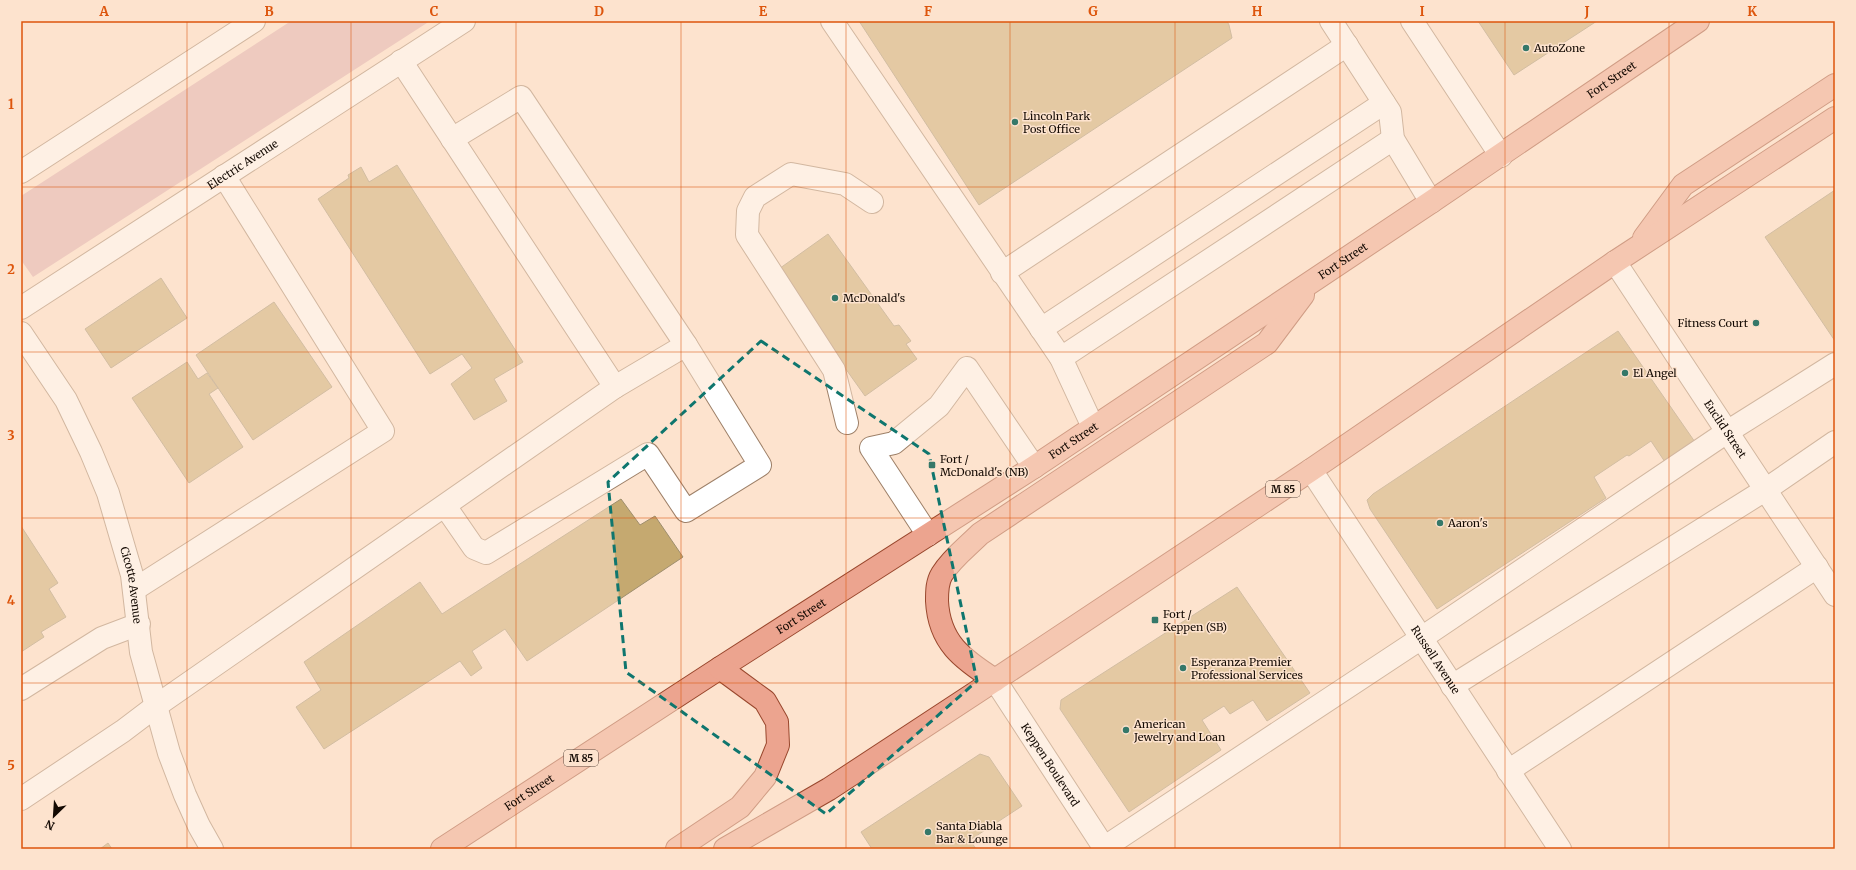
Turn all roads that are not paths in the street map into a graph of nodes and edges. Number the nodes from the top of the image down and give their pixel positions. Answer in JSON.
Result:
{"nodes":[{"id":1,"x":254,"y":21,"type":"edge"},
{"id":2,"x":464,"y":21,"type":"edge"},
{"id":3,"x":832,"y":21,"type":"edge"},
{"id":4,"x":1331,"y":21,"type":"edge"},
{"id":5,"x":1412,"y":21,"type":"edge"},
{"id":6,"x":1698,"y":21,"type":"edge"},
{"id":7,"x":1347,"y":46,"type":"junction"},
{"id":8,"x":401,"y":62,"type":"junction"},
{"id":9,"x":1835,"y":85,"type":"edge"},
{"id":10,"x":1384,"y":103,"type":"junction"},
{"id":11,"x":1835,"y":118,"type":"edge"},
{"id":12,"x":452,"y":139,"type":"junction"},
{"id":13,"x":1392,"y":139,"type":"junction"},
{"id":14,"x":1500,"y":156,"type":"junction"},
{"id":15,"x":21,"y":172,"type":"edge"},
{"id":16,"x":224,"y":176,"type":"junction"},
{"id":17,"x":872,"y":202,"type":"dead end"},
{"id":18,"x":1431,"y":202,"type":"junction"},
{"id":19,"x":1636,"y":249,"type":"junction"},
{"id":20,"x":1615,"y":262,"type":"junction"},
{"id":21,"x":1002,"y":273,"type":"junction"},
{"id":22,"x":1313,"y":282,"type":"junction"},
{"id":23,"x":21,"y":308,"type":"edge"},
{"id":24,"x":1041,"y":329,"type":"junction"},
{"id":25,"x":21,"y":333,"type":"edge"},
{"id":26,"x":686,"y":345,"type":"junction"},
{"id":27,"x":1061,"y":358,"type":"junction"},
{"id":28,"x":1835,"y":364,"type":"edge"},
{"id":29,"x":615,"y":387,"type":"junction"},
{"id":30,"x":847,"y":423,"type":"dead end"},
{"id":31,"x":1093,"y":427,"type":"junction"},
{"id":32,"x":1727,"y":432,"type":"junction"},
{"id":33,"x":1835,"y":442,"type":"edge"},
{"id":34,"x":1034,"y":467,"type":"junction"},
{"id":35,"x":1311,"y":470,"type":"junction"},
{"id":36,"x":1765,"y":490,"type":"junction"},
{"id":37,"x":444,"y":506,"type":"junction"},
{"id":38,"x":928,"y":535,"type":"junction"},
{"id":39,"x":1816,"y":567,"type":"junction"},
{"id":40,"x":135,"y":589,"type":"junction"},
{"id":41,"x":1835,"y":595,"type":"edge"},
{"id":42,"x":139,"y":624,"type":"junction"},
{"id":43,"x":1420,"y":639,"type":"junction"},
{"id":44,"x":720,"y":668,"type":"junction"},
{"id":45,"x":994,"y":680,"type":"junction"},
{"id":46,"x":1452,"y":686,"type":"junction"},
{"id":47,"x":21,"y":690,"type":"edge"},
{"id":48,"x":156,"y":706,"type":"junction"},
{"id":49,"x":1508,"y":771,"type":"junction"},
{"id":50,"x":21,"y":799,"type":"edge"},
{"id":51,"x":1104,"y":848,"type":"edge"},
{"id":52,"x":212,"y":849,"type":"edge"},
{"id":53,"x":442,"y":849,"type":"edge"},
{"id":54,"x":677,"y":849,"type":"edge"},
{"id":55,"x":725,"y":849,"type":"edge"},
{"id":56,"x":1560,"y":849,"type":"edge"}],
"edges":[{"from":1,"to":15,"type":"street"},
{"from":2,"to":8,"type":"street","name":"Electric Avenue"},
{"from":3,"to":21,"type":"street"},
{"from":4,"to":7,"type":"street"},
{"from":5,"to":14,"type":"street"},
{"from":6,"to":14,"type":"main road","name":"Fort Street","number":"M 85"},
{"from":7,"to":10,"type":"street"},
{"from":7,"to":21,"type":"street"},
{"from":8,"to":12,"type":"street"},
{"from":8,"to":16,"type":"street","name":"Electric Avenue"},
{"from":9,"to":19,"type":"main road"},
{"from":10,"to":13,"type":"street"},
{"from":10,"to":24,"type":"street"},
{"from":11,"to":19,"type":"main road","number":"M 85"},
{"from":12,"to":26,"type":"street"},
{"from":12,"to":29,"type":"street"},
{"from":13,"to":18,"type":"street"},
{"from":13,"to":27,"type":"street"},
{"from":14,"to":18,"type":"main road","name":"Fort Street","number":"M 85"},
{"from":16,"to":23,"type":"street","name":"Electric Avenue"},
{"from":16,"to":40,"type":"street"},
{"from":17,"to":30,"type":"street"},
{"from":18,"to":22,"type":"main road","name":"Fort Street","number":"M 85"},
{"from":19,"to":20,"type":"main road","number":"M 85"},
{"from":20,"to":32,"type":"street","name":"Euclid Street"},
{"from":20,"to":35,"type":"main road","number":"M 85"},
{"from":21,"to":24,"type":"street"},
{"from":22,"to":31,"type":"main road","name":"Fort Street","number":"M 85"},
{"from":22,"to":45,"type":"main road"},
{"from":24,"to":27,"type":"street"},
{"from":25,"to":40,"type":"street","name":"Cicotte Avenue"},
{"from":26,"to":29,"type":"street"},
{"from":26,"to":37,"type":"street"},
{"from":27,"to":31,"type":"street"},
{"from":28,"to":32,"type":"street"},
{"from":29,"to":37,"type":"street"},
{"from":31,"to":34,"type":"main road","name":"Fort Street","number":"M 85"},
{"from":32,"to":36,"type":"street","name":"Euclid Street"},
{"from":32,"to":43,"type":"street"},
{"from":33,"to":36,"type":"street"},
{"from":34,"to":38,"type":"main road","name":"Fort Street","number":"M 85"},
{"from":34,"to":38,"type":"street"},
{"from":35,"to":43,"type":"street","name":"Russell Avenue"},
{"from":35,"to":45,"type":"main road","number":"M 85"},
{"from":36,"to":39,"type":"street","name":"Euclid Street"},
{"from":36,"to":46,"type":"street"},
{"from":37,"to":48,"type":"street"},
{"from":38,"to":44,"type":"main road","name":"Fort Street","number":"M 85"},
{"from":39,"to":41,"type":"street","name":"Euclid Street"},
{"from":39,"to":49,"type":"street"},
{"from":40,"to":42,"type":"street","name":"Cicotte Avenue"},
{"from":42,"to":47,"type":"street"},
{"from":42,"to":48,"type":"street","name":"Cicotte Avenue"},
{"from":43,"to":46,"type":"street","name":"Russell Avenue"},
{"from":43,"to":51,"type":"street"},
{"from":44,"to":53,"type":"main road","name":"Fort Street","number":"M 85"},
{"from":44,"to":54,"type":"main road"},
{"from":45,"to":51,"type":"street","name":"Keppen Boulevard"},
{"from":45,"to":55,"type":"main road","number":"M 85"},
{"from":46,"to":49,"type":"street","name":"Russell Avenue"},
{"from":48,"to":50,"type":"street"},
{"from":48,"to":52,"type":"street","name":"Cicotte Avenue"},
{"from":49,"to":56,"type":"street","name":"Russell Avenue"}]}
